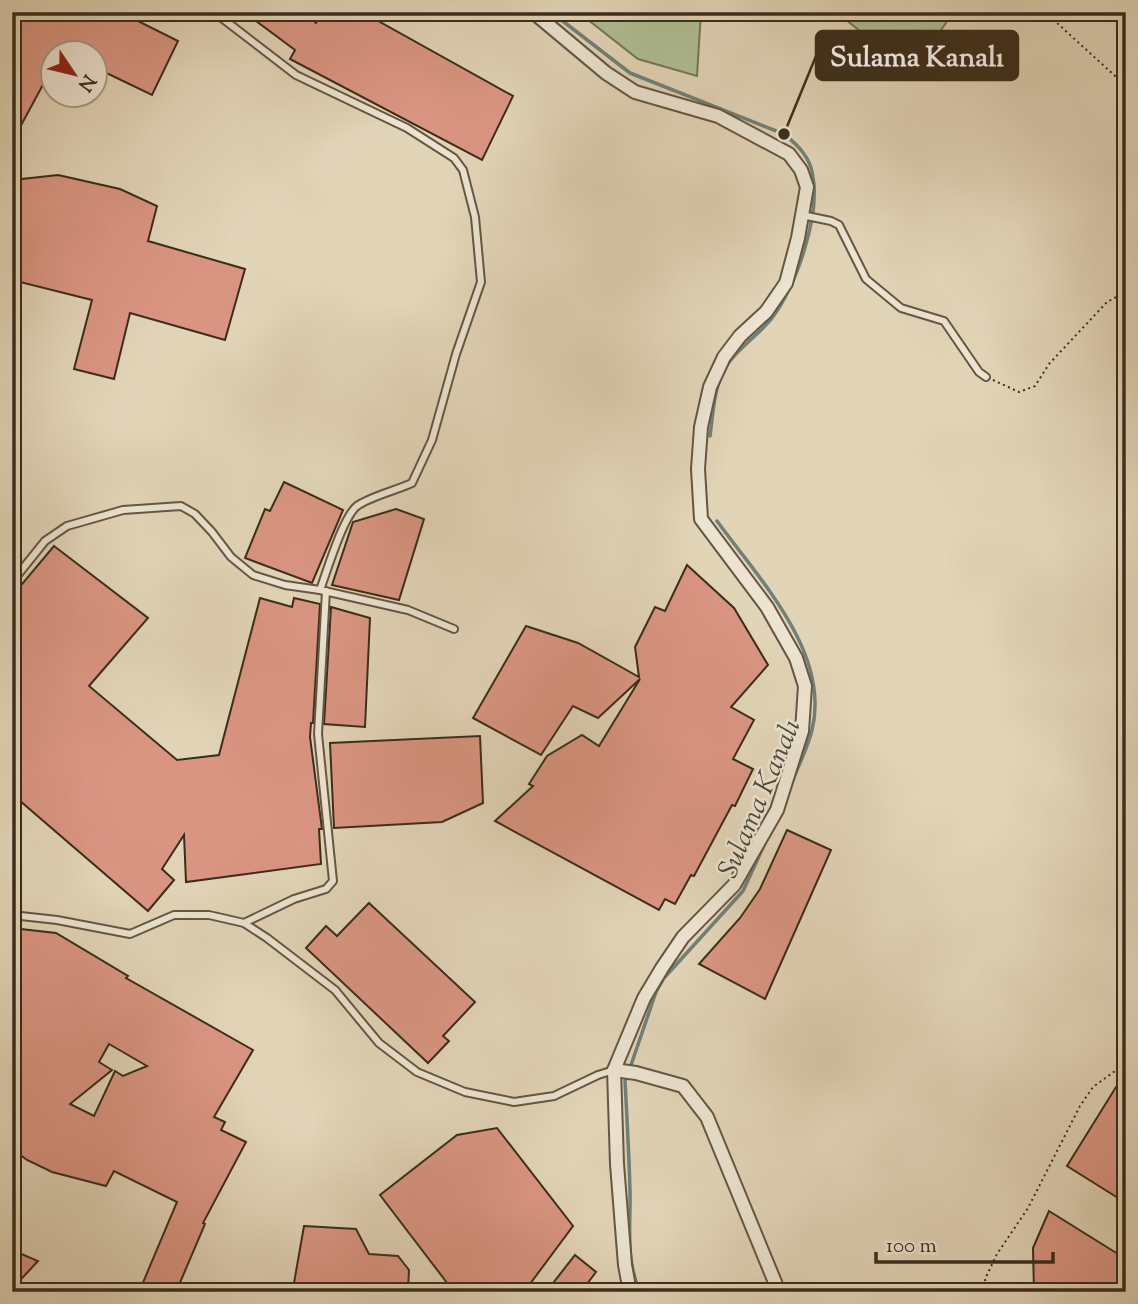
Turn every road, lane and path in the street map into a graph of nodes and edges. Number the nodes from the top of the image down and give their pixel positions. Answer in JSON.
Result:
{"nodes":[{"id":1,"x":214,"y":12,"type":"edge"},
{"id":2,"x":533,"y":12,"type":"edge"},
{"id":3,"x":1045,"y":12,"type":"edge"},
{"id":4,"x":1126,"y":86,"type":"edge"},
{"id":5,"x":802,"y":215,"type":"junction"},
{"id":6,"x":1126,"y":292,"type":"edge"},
{"id":7,"x":986,"y":377,"type":"joint"},
{"id":8,"x":12,"y":582,"type":"edge"},
{"id":9,"x":323,"y":591,"type":"junction"},
{"id":10,"x":454,"y":629,"type":"dead end"},
{"id":11,"x":12,"y":915,"type":"edge"},
{"id":12,"x":244,"y":923,"type":"junction"},
{"id":13,"x":1126,"y":1063,"type":"edge"},
{"id":14,"x":614,"y":1070,"type":"junction"},
{"id":15,"x":630,"y":1292,"type":"edge"},
{"id":16,"x":779,"y":1292,"type":"edge"},
{"id":17,"x":987,"y":1292,"type":"edge"}],
"edges":[{"from":1,"to":9,"type":"lane"},
{"from":2,"to":5,"type":"street"},
{"from":3,"to":4,"type":"path"},
{"from":5,"to":7,"type":"lane"},
{"from":5,"to":14,"type":"street"},
{"from":6,"to":7,"type":"path"},
{"from":8,"to":9,"type":"lane"},
{"from":9,"to":10,"type":"lane"},
{"from":9,"to":12,"type":"lane"},
{"from":11,"to":12,"type":"lane"},
{"from":12,"to":14,"type":"lane"},
{"from":13,"to":17,"type":"path"},
{"from":14,"to":15,"type":"street"},
{"from":14,"to":16,"type":"street"}]}
